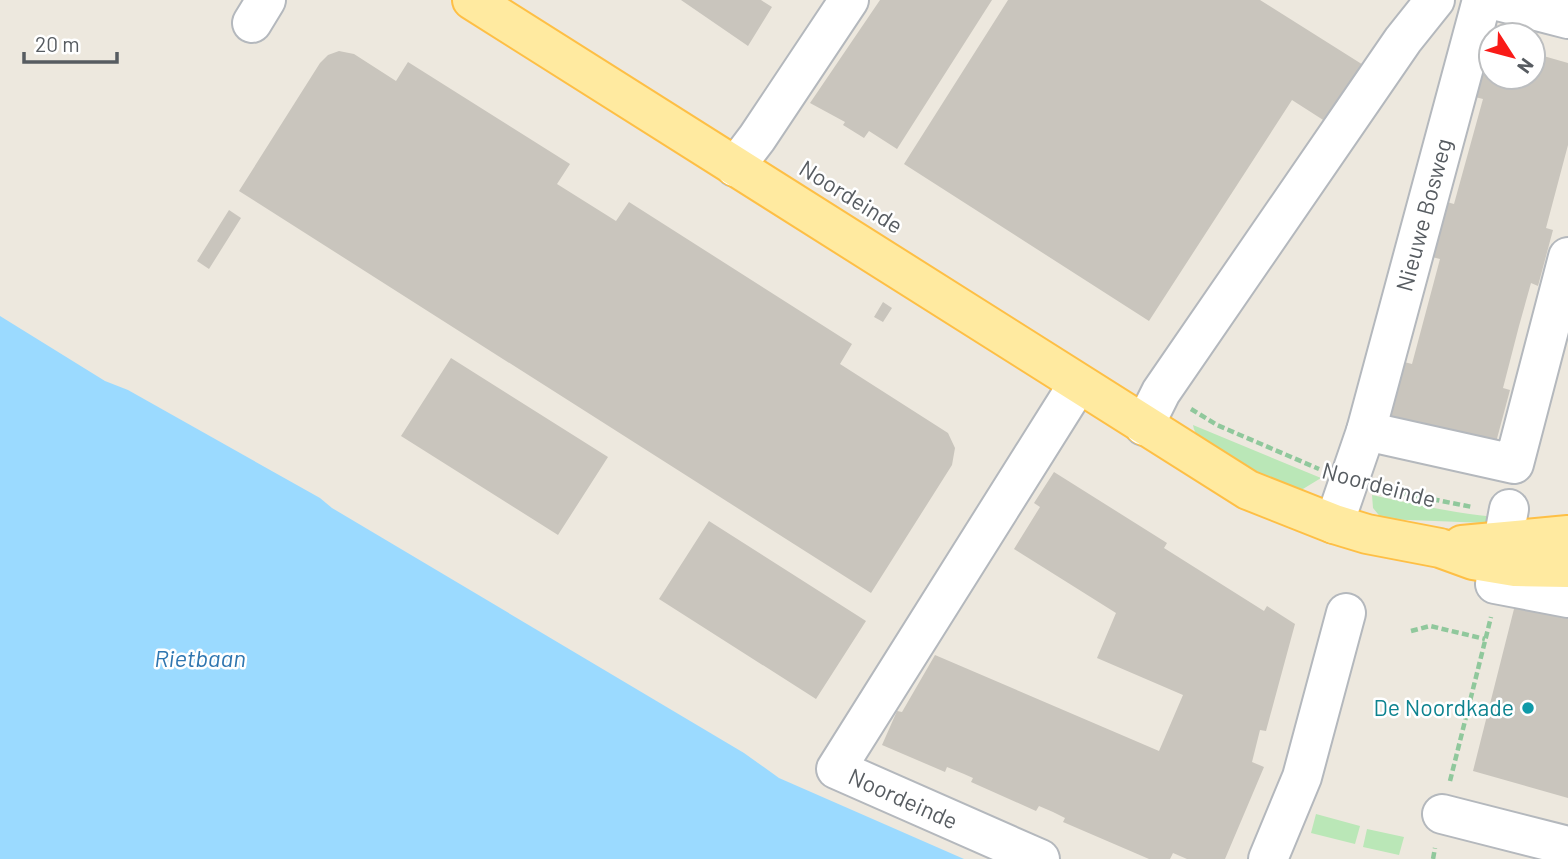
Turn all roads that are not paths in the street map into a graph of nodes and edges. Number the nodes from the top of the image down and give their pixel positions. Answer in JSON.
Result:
{"nodes":[{"id":1,"x":849,"y":0,"type":"edge"},
{"id":2,"x":1435,"y":0,"type":"edge"},
{"id":3,"x":1482,"y":0,"type":"edge"},
{"id":4,"x":1494,"y":0,"type":"edge"},
{"id":5,"x":476,"y":1,"type":"edge"},
{"id":6,"x":1568,"y":19,"type":"edge"},
{"id":7,"x":735,"y":167,"type":"junction"},
{"id":8,"x":1568,"y":257,"type":"edge"},
{"id":9,"x":1078,"y":384,"type":"junction"},
{"id":10,"x":1144,"y":426,"type":"junction"},
{"id":11,"x":1366,"y":430,"type":"junction"},
{"id":12,"x":1335,"y":524,"type":"junction"},
{"id":13,"x":1568,"y":536,"type":"edge"},
{"id":14,"x":1506,"y":550,"type":"junction"},
{"id":15,"x":1568,"y":568,"type":"edge"},
{"id":16,"x":1568,"y":598,"type":"edge"},
{"id":17,"x":1346,"y":612,"type":"dead end"},
{"id":18,"x":1442,"y":814,"type":"road end"},
{"id":19,"x":1568,"y":846,"type":"edge"},
{"id":20,"x":1040,"y":859,"type":"edge"},
{"id":21,"x":1268,"y":859,"type":"edge"}],
"edges":[{"from":1,"to":7,"type":"street"},
{"from":2,"to":10,"type":"street"},
{"from":3,"to":11,"type":"street","name":"Nieuwe Bosweg"},
{"from":4,"to":6,"type":"street"},
{"from":5,"to":7,"type":"main road","name":"Noordeinde"},
{"from":7,"to":9,"type":"main road","name":"Noordeinde"},
{"from":8,"to":11,"type":"street"},
{"from":9,"to":10,"type":"main road","name":"Noordeinde"},
{"from":9,"to":20,"type":"street","name":"Noordeinde"},
{"from":10,"to":12,"type":"main road","name":"Noordeinde"},
{"from":11,"to":12,"type":"street","name":"Nieuwe Bosweg"},
{"from":12,"to":14,"type":"main road","name":"Noordeinde"},
{"from":13,"to":14,"type":"main road","name":"Noordeinde"},
{"from":14,"to":15,"type":"main road","name":"Noordeinde"},
{"from":14,"to":16,"type":"street"},
{"from":17,"to":21,"type":"street"},
{"from":18,"to":19,"type":"street"}]}
